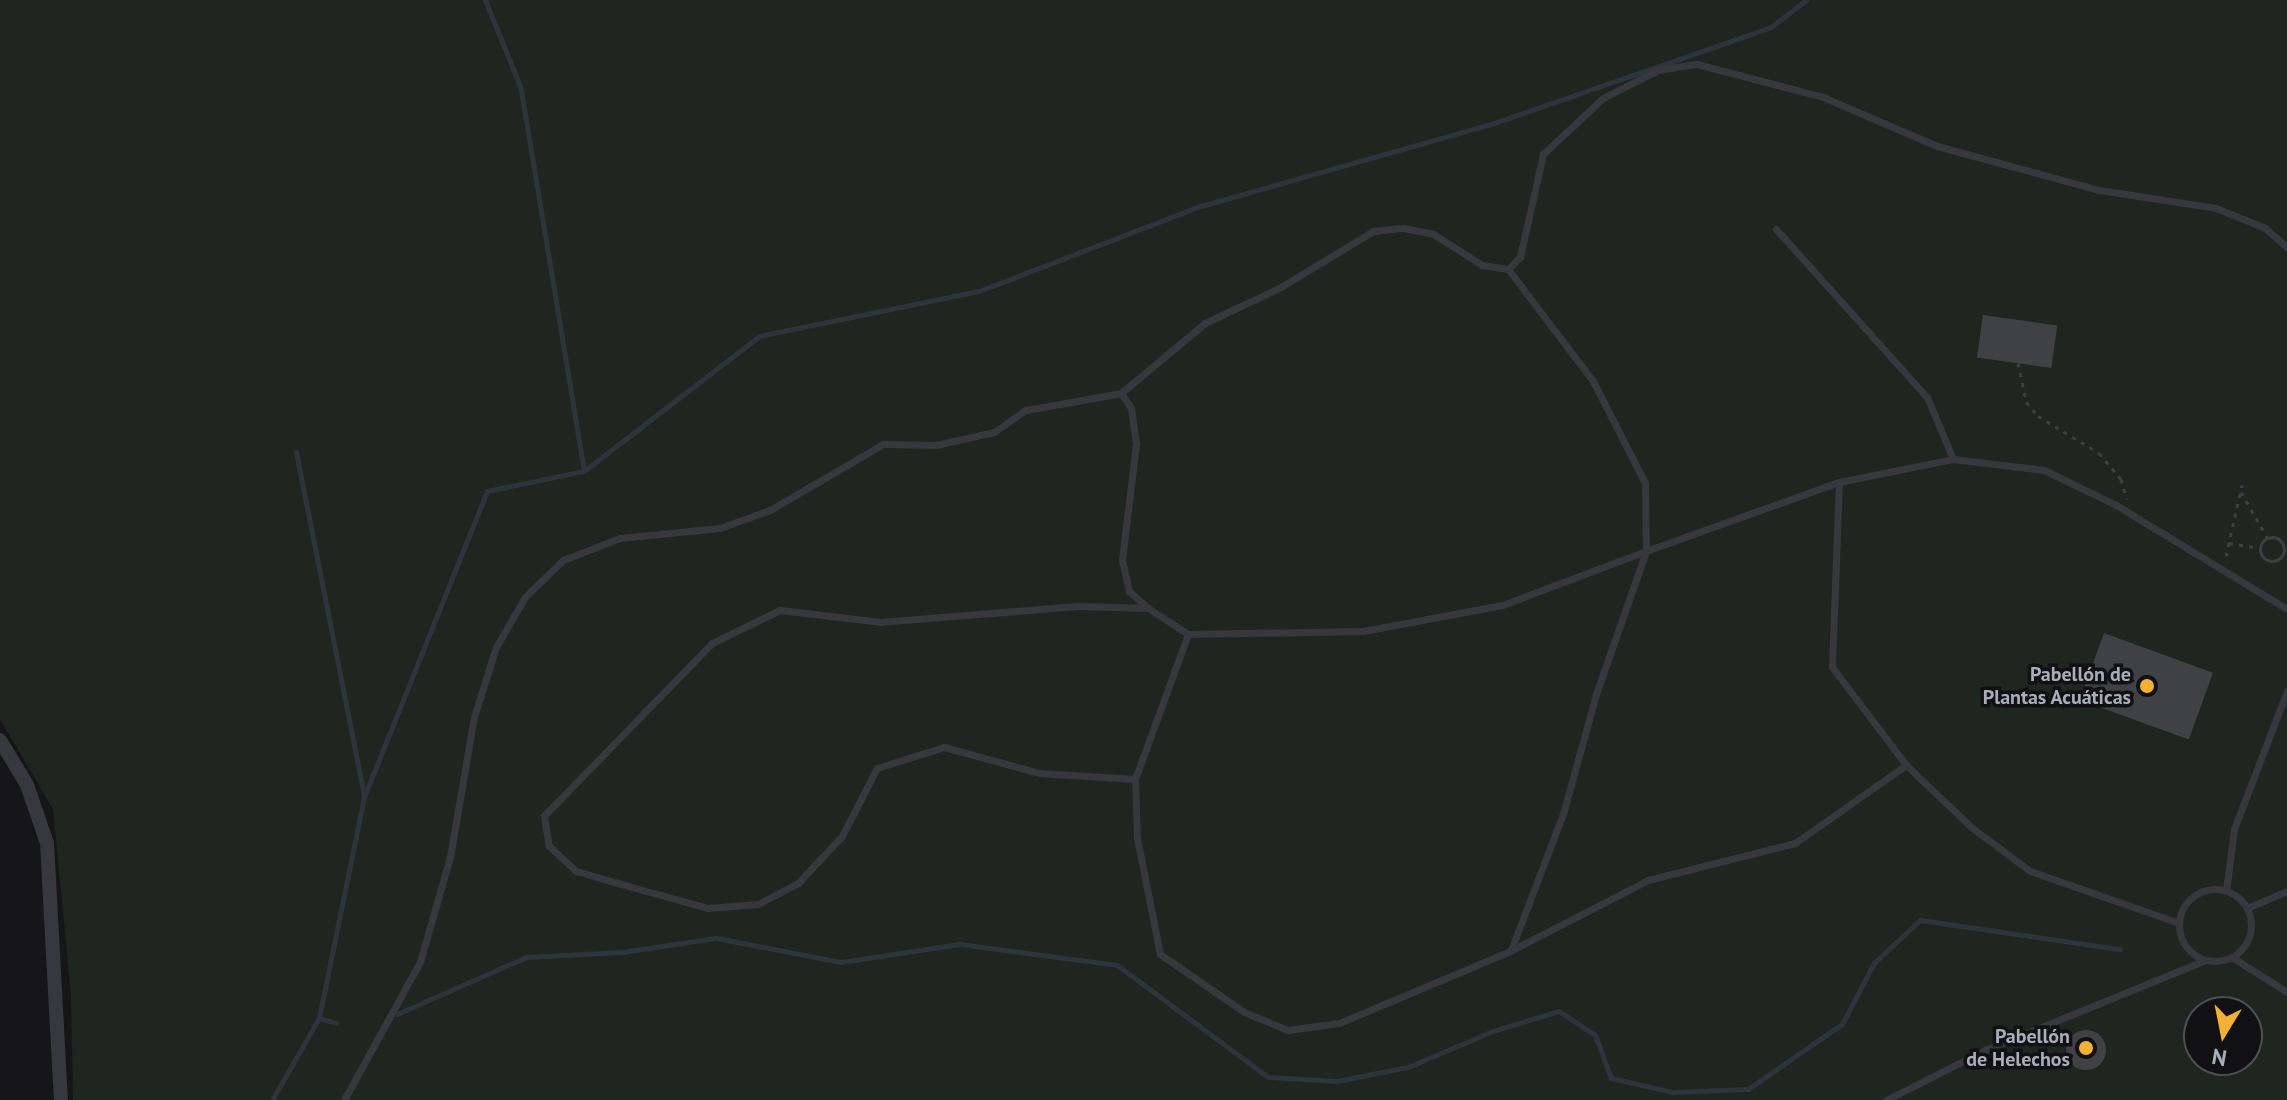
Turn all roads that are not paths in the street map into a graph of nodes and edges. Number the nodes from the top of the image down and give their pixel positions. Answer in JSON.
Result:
{"nodes":[{"id":1,"x":1776,"y":229,"type":"dead end"},
{"id":2,"x":2287,"y":247,"type":"edge"},
{"id":3,"x":1508,"y":269,"type":"junction"},
{"id":4,"x":1121,"y":393,"type":"junction"},
{"id":5,"x":1953,"y":459,"type":"junction"},
{"id":6,"x":1839,"y":482,"type":"junction"},
{"id":7,"x":1646,"y":551,"type":"junction"},
{"id":8,"x":1148,"y":608,"type":"junction"},
{"id":9,"x":2287,"y":609,"type":"edge"},
{"id":10,"x":1188,"y":634,"type":"junction"},
{"id":11,"x":2287,"y":691,"type":"edge"},
{"id":12,"x":0,"y":740,"type":"edge"},
{"id":13,"x":1906,"y":765,"type":"junction"},
{"id":14,"x":1135,"y":779,"type":"junction"},
{"id":15,"x":2226,"y":891,"type":"junction"},
{"id":16,"x":2287,"y":891,"type":"edge"},
{"id":17,"x":2247,"y":908,"type":"junction"},
{"id":18,"x":2179,"y":923,"type":"junction"},
{"id":19,"x":1510,"y":951,"type":"junction"},
{"id":20,"x":2232,"y":957,"type":"junction"},
{"id":21,"x":2206,"y":960,"type":"junction"},
{"id":22,"x":2287,"y":992,"type":"edge"},
{"id":23,"x":61,"y":1100,"type":"edge"},
{"id":24,"x":344,"y":1100,"type":"edge"},
{"id":25,"x":1886,"y":1100,"type":"edge"}],
"edges":[{"from":1,"to":5,"type":"lane"},
{"from":2,"to":3,"type":"lane"},
{"from":3,"to":4,"type":"lane"},
{"from":3,"to":7,"type":"lane"},
{"from":4,"to":8,"type":"lane"},
{"from":4,"to":24,"type":"lane"},
{"from":5,"to":6,"type":"lane"},
{"from":5,"to":9,"type":"lane"},
{"from":6,"to":7,"type":"lane"},
{"from":6,"to":13,"type":"lane"},
{"from":7,"to":10,"type":"lane"},
{"from":7,"to":19,"type":"lane"},
{"from":8,"to":10,"type":"lane"},
{"from":8,"to":14,"type":"lane"},
{"from":10,"to":14,"type":"lane"},
{"from":11,"to":15,"type":"lane"},
{"from":12,"to":23,"type":"street"},
{"from":13,"to":18,"type":"lane"},
{"from":13,"to":19,"type":"lane"},
{"from":14,"to":19,"type":"lane"},
{"from":15,"to":17,"type":"lane"},
{"from":15,"to":18,"type":"lane"},
{"from":16,"to":17,"type":"lane"},
{"from":17,"to":20,"type":"lane"},
{"from":18,"to":21,"type":"lane"},
{"from":20,"to":21,"type":"lane"},
{"from":20,"to":22,"type":"lane"},
{"from":21,"to":25,"type":"lane"}]}
